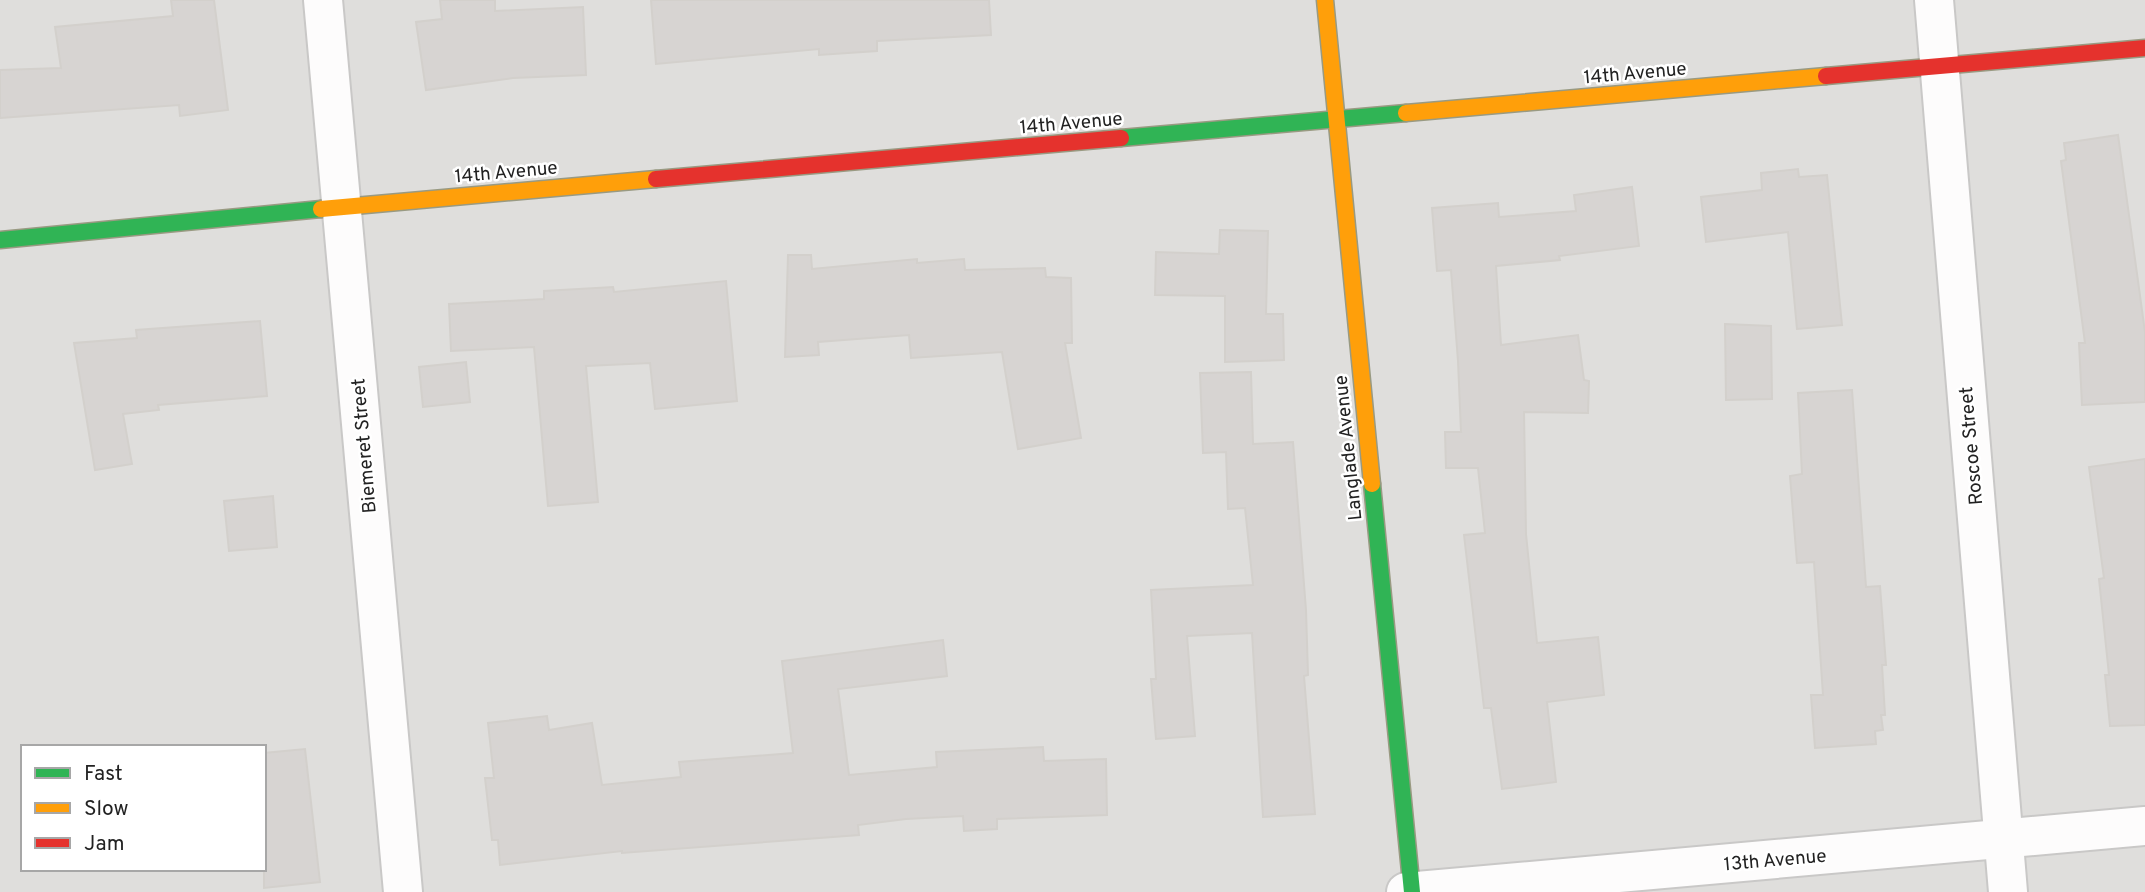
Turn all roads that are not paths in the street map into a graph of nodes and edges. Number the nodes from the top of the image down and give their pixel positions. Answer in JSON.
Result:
{"nodes":[{"id":1,"x":323,"y":0,"type":"edge"},
{"id":2,"x":1325,"y":0,"type":"edge"},
{"id":3,"x":1934,"y":0,"type":"edge"},
{"id":4,"x":2145,"y":48,"type":"edge"},
{"id":5,"x":1940,"y":66,"type":"junction"},
{"id":6,"x":1336,"y":119,"type":"junction"},
{"id":7,"x":341,"y":207,"type":"junction"},
{"id":8,"x":0,"y":240,"type":"edge"},
{"id":9,"x":2145,"y":826,"type":"edge"},
{"id":10,"x":2002,"y":838,"type":"junction"},
{"id":11,"x":402,"y":892,"type":"edge"},
{"id":12,"x":1406,"y":892,"type":"edge"},
{"id":13,"x":1412,"y":892,"type":"edge"},
{"id":14,"x":2008,"y":892,"type":"edge"}],
"edges":[{"from":1,"to":7,"type":"street","name":"Biemeret Street"},
{"from":2,"to":6,"type":"street","name":"Langlade Avenue"},
{"from":3,"to":5,"type":"street","name":"Roscoe Street"},
{"from":4,"to":5,"type":"street","name":"14th Avenue"},
{"from":5,"to":6,"type":"street","name":"14th Avenue"},
{"from":5,"to":10,"type":"street","name":"Roscoe Street"},
{"from":6,"to":7,"type":"street","name":"14th Avenue"},
{"from":6,"to":13,"type":"street","name":"Langlade Avenue"},
{"from":7,"to":8,"type":"street","name":"14th Avenue"},
{"from":7,"to":11,"type":"street","name":"Biemeret Street"},
{"from":9,"to":10,"type":"street","name":"13th Avenue"},
{"from":10,"to":13,"type":"street","name":"13th Avenue"},
{"from":10,"to":14,"type":"street","name":"Roscoe Street"},
{"from":12,"to":13,"type":"street","name":"13th Avenue"}]}
